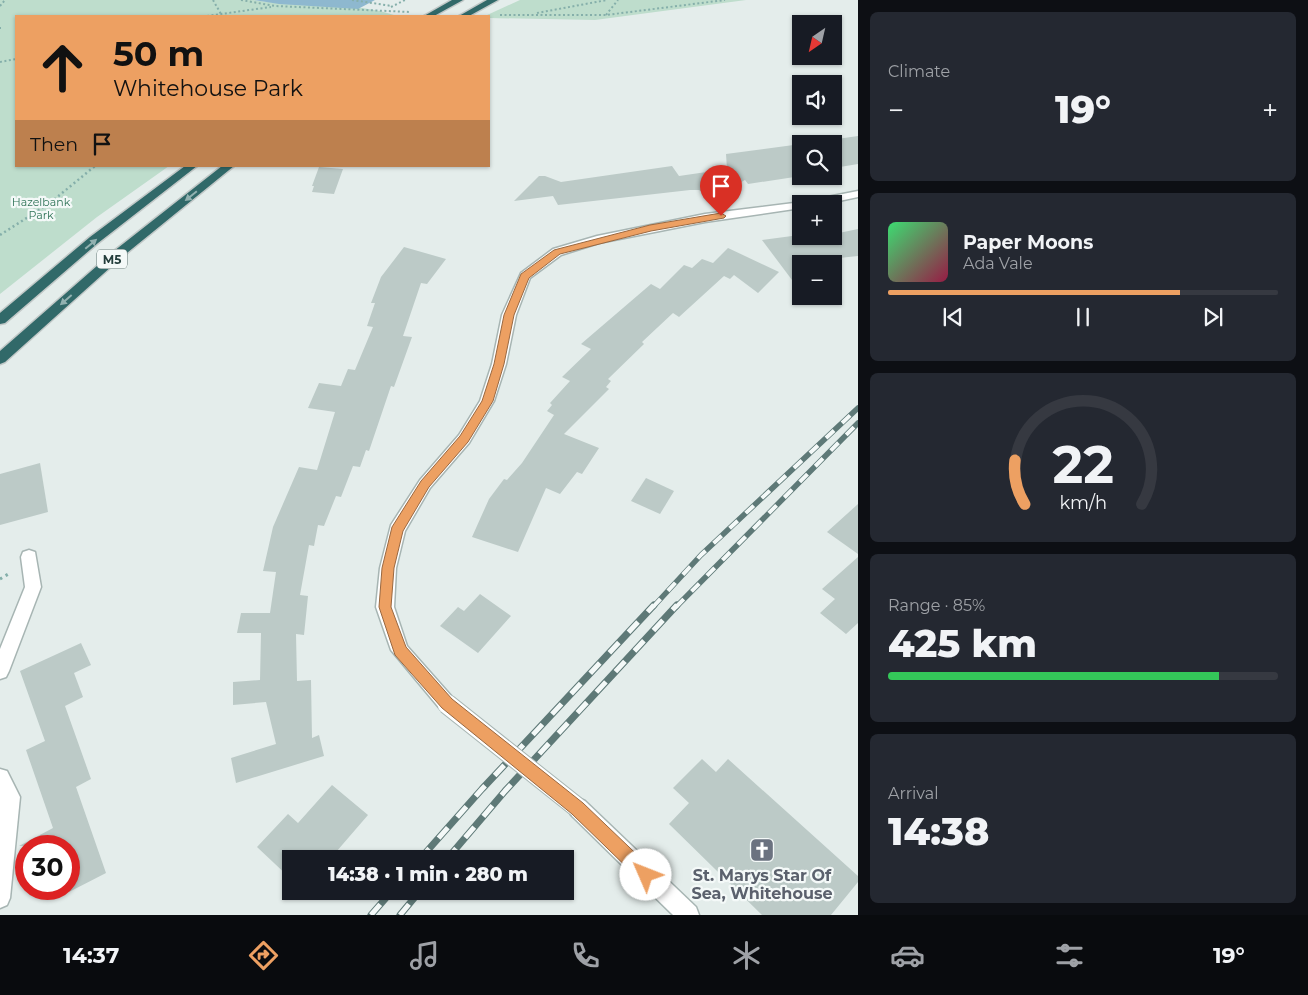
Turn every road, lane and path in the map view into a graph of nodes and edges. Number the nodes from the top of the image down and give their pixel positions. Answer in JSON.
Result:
{"nodes":[{"id":1,"x":5,"y":0,"type":"edge"},
{"id":2,"x":213,"y":0,"type":"edge"},
{"id":3,"x":240,"y":0,"type":"edge"},
{"id":4,"x":352,"y":0,"type":"edge"},
{"id":5,"x":405,"y":0,"type":"edge"},
{"id":6,"x":459,"y":0,"type":"edge"},
{"id":7,"x":494,"y":0,"type":"edge"},
{"id":8,"x":607,"y":0,"type":"edge"},
{"id":9,"x":618,"y":0,"type":"edge"},
{"id":10,"x":725,"y":0,"type":"edge"},
{"id":11,"x":0,"y":6,"type":"edge"},
{"id":12,"x":275,"y":6,"type":"junction"},
{"id":13,"x":392,"y":6,"type":"junction"},
{"id":14,"x":387,"y":11,"type":"junction"},
{"id":15,"x":410,"y":12,"type":"dead end"},
{"id":16,"x":221,"y":14,"type":"junction"},
{"id":17,"x":214,"y":15,"type":"edge"},
{"id":18,"x":430,"y":15,"type":"edge"},
{"id":19,"x":465,"y":15,"type":"edge"},
{"id":20,"x":496,"y":15,"type":"dead end"},
{"id":21,"x":531,"y":15,"type":"junction"},
{"id":22,"x":606,"y":15,"type":"junction"},
{"id":23,"x":0,"y":27,"type":"edge"},
{"id":24,"x":0,"y":32,"type":"edge"},
{"id":25,"x":15,"y":60,"type":"edge"},
{"id":26,"x":0,"y":62,"type":"edge"},
{"id":27,"x":94,"y":167,"type":"edge"},
{"id":28,"x":191,"y":167,"type":"edge"},
{"id":29,"x":228,"y":167,"type":"edge"},
{"id":30,"x":858,"y":194,"type":"edge"},
{"id":31,"x":842,"y":197,"type":"edge"},
{"id":32,"x":792,"y":206,"type":"edge"},
{"id":33,"x":0,"y":235,"type":"edge"},
{"id":34,"x":0,"y":320,"type":"edge"},
{"id":35,"x":0,"y":359,"type":"edge"},
{"id":36,"x":29,"y":557,"type":"dead end"},
{"id":37,"x":0,"y":671,"type":"edge"},
{"id":38,"x":0,"y":778,"type":"edge"},
{"id":39,"x":0,"y":898,"type":"edge"},
{"id":40,"x":688,"y":915,"type":"edge"}],
"edges":[{"from":1,"to":11,"type":"path"},
{"from":2,"to":16,"type":"path"},
{"from":3,"to":12,"type":"path"},
{"from":4,"to":13,"type":"path"},
{"from":5,"to":13,"type":"path"},
{"from":6,"to":18,"type":"highway"},
{"from":7,"to":19,"type":"highway"},
{"from":8,"to":21,"type":"path"},
{"from":9,"to":22,"type":"path"},
{"from":10,"to":22,"type":"path"},
{"from":12,"to":14,"type":"path"},
{"from":12,"to":16,"type":"path"},
{"from":13,"to":14,"type":"path"},
{"from":14,"to":15,"type":"path"},
{"from":16,"to":17,"type":"path"},
{"from":20,"to":21,"type":"path"},
{"from":21,"to":22,"type":"path"},
{"from":23,"to":24,"type":"path"},
{"from":25,"to":26,"type":"path"},
{"from":27,"to":33,"type":"path"},
{"from":34,"to":28,"type":"highway","number":"M5","one_way":true},
{"from":29,"to":35,"type":"highway","number":"M5","one_way":true},
{"from":30,"to":31,"type":"street"},
{"from":32,"to":40,"type":"street","bridge":true},
{"from":36,"to":37,"type":"street"},
{"from":38,"to":39,"type":"street"}]}
